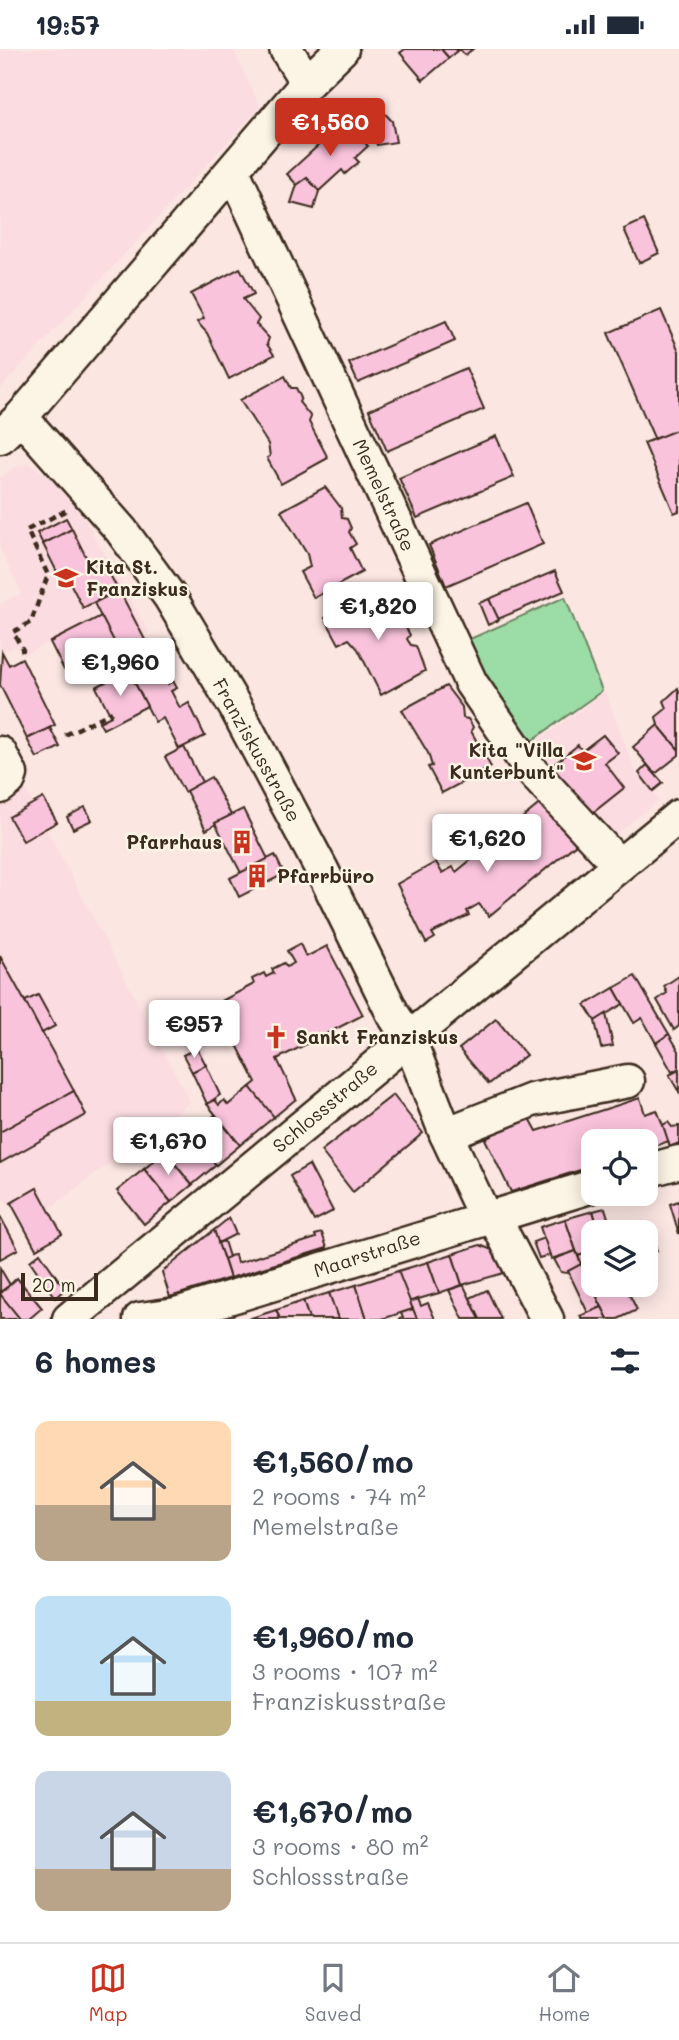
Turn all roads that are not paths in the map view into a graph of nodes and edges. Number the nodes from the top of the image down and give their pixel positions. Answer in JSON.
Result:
{"nodes":[{"id":1,"x":286,"y":49,"type":"edge"},
{"id":2,"x":342,"y":49,"type":"edge"},
{"id":3,"x":307,"y":83,"type":"junction"},
{"id":4,"x":233,"y":171,"type":"junction"},
{"id":5,"x":11,"y":427,"type":"edge"},
{"id":6,"x":0,"y":753,"type":"edge"},
{"id":7,"x":0,"y":787,"type":"edge"},
{"id":8,"x":679,"y":816,"type":"edge"},
{"id":9,"x":619,"y":865,"type":"junction"},
{"id":10,"x":409,"y":1039,"type":"junction"},
{"id":11,"x":628,"y":1081,"type":"dead end"},
{"id":12,"x":446,"y":1134,"type":"junction"},
{"id":13,"x":679,"y":1161,"type":"edge"},
{"id":14,"x":658,"y":1167,"type":"edge"},
{"id":15,"x":581,"y":1189,"type":"edge"},
{"id":16,"x":489,"y":1216,"type":"junction"},
{"id":17,"x":69,"y":1319,"type":"edge"},
{"id":18,"x":140,"y":1319,"type":"edge"},
{"id":19,"x":547,"y":1319,"type":"edge"}],
"edges":[{"from":1,"to":3,"type":"street"},
{"from":2,"to":3,"type":"street"},
{"from":3,"to":4,"type":"street"},
{"from":4,"to":5,"type":"street"},
{"from":4,"to":9,"type":"street","name":"Memelstraße"},
{"from":5,"to":10,"type":"street","name":"Franziskusstraße"},
{"from":6,"to":7,"type":"street"},
{"from":8,"to":9,"type":"street","name":"Schlossstraße"},
{"from":9,"to":10,"type":"street","name":"Schlossstraße"},
{"from":10,"to":12,"type":"street","name":"Franziskusstraße"},
{"from":10,"to":17,"type":"street","name":"Schlossstraße"},
{"from":11,"to":12,"type":"street"},
{"from":12,"to":16,"type":"street","name":"Franziskusstraße"},
{"from":13,"to":14,"type":"street"},
{"from":15,"to":16,"type":"street","name":"Maarstraße"},
{"from":16,"to":18,"type":"street","name":"Maarstraße"},
{"from":16,"to":19,"type":"street","name":"Franziskusstraße"}]}
